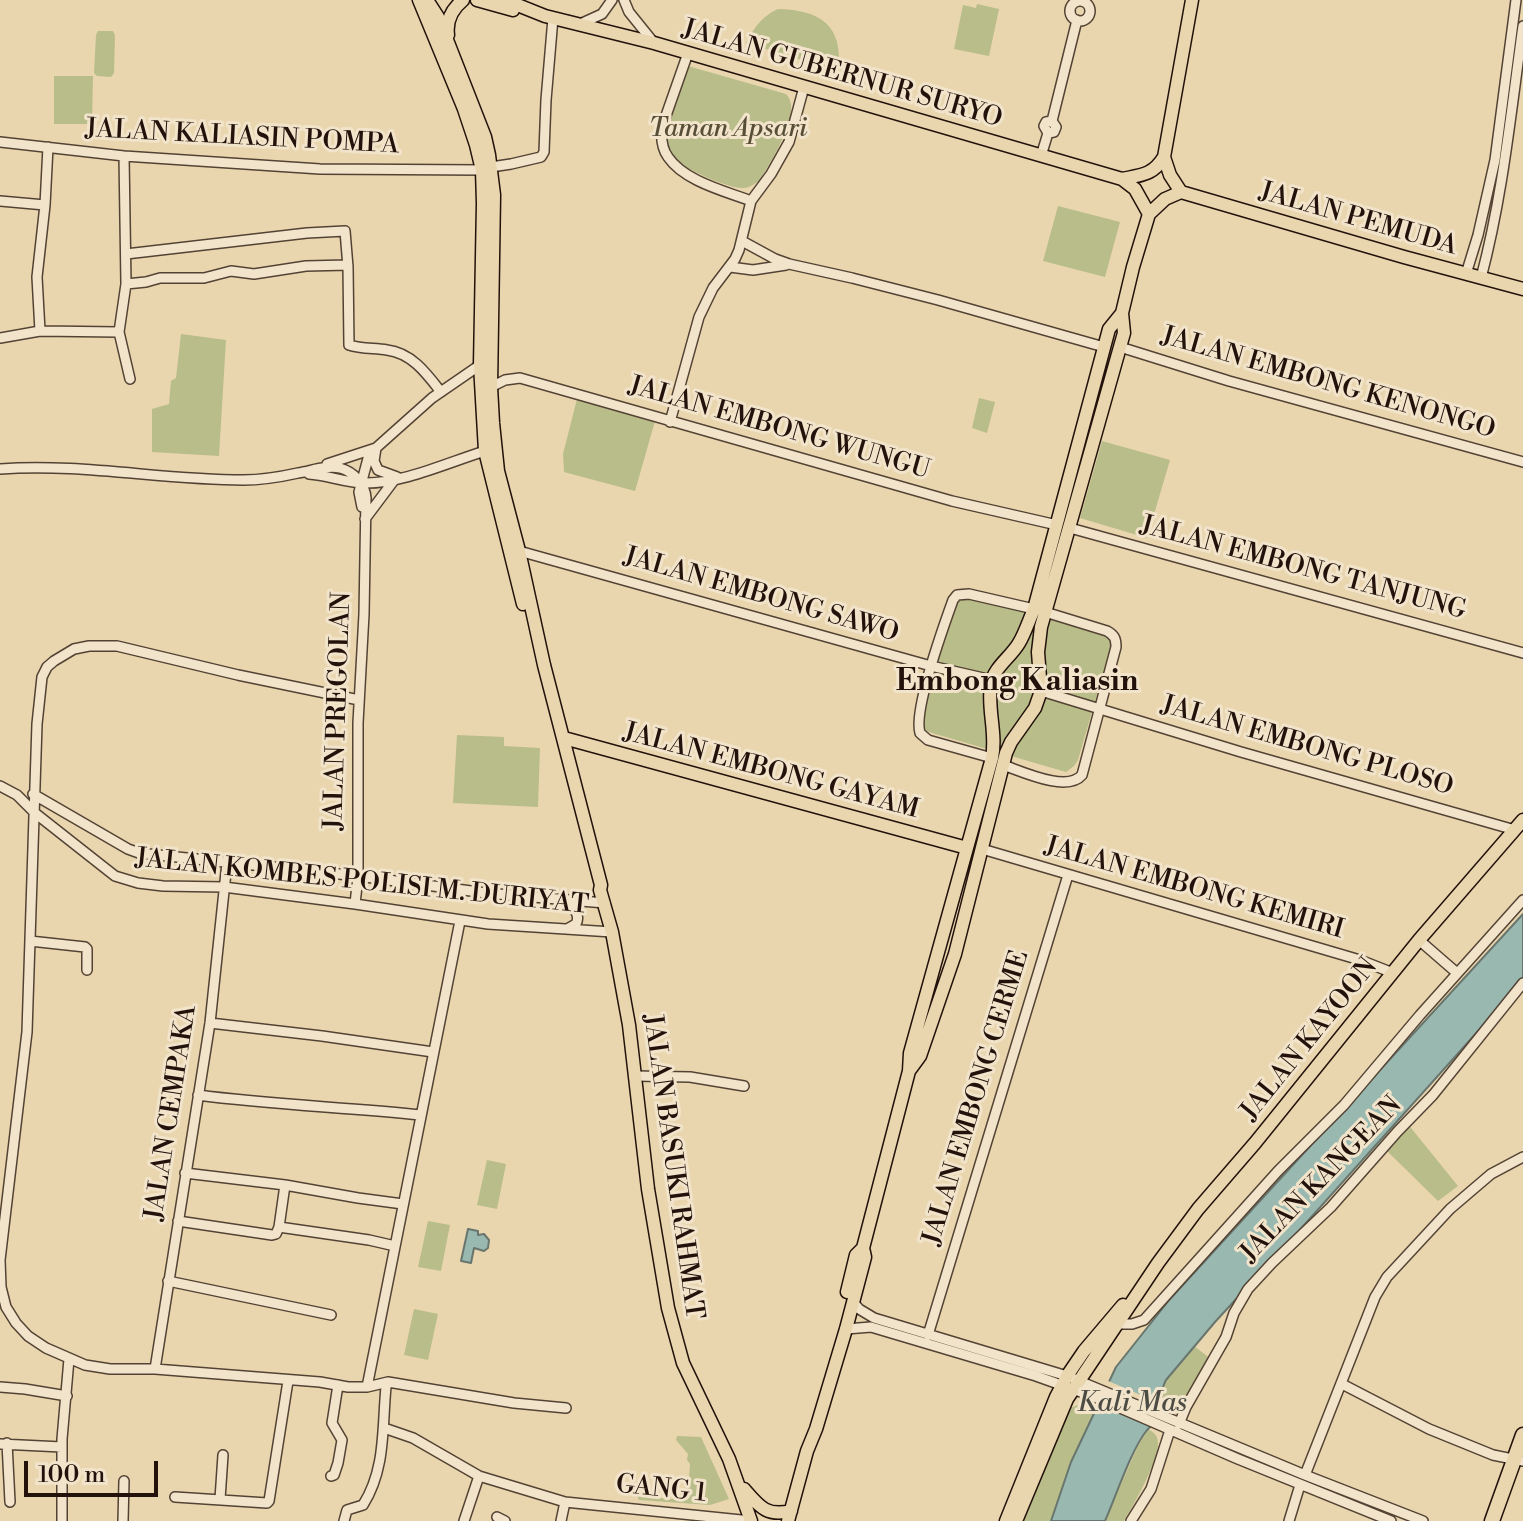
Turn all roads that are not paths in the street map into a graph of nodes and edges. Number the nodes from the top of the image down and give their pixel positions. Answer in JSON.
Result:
{"nodes":[{"id":1,"x":419,"y":0,"type":"edge"},
{"id":2,"x":427,"y":0,"type":"edge"},
{"id":3,"x":463,"y":0,"type":"edge"},
{"id":4,"x":477,"y":0,"type":"edge"},
{"id":5,"x":505,"y":0,"type":"edge"},
{"id":6,"x":612,"y":0,"type":"edge"},
{"id":7,"x":624,"y":0,"type":"edge"},
{"id":8,"x":1192,"y":0,"type":"edge"},
{"id":9,"x":1516,"y":0,"type":"edge"},
{"id":10,"x":549,"y":17,"type":"junction"},
{"id":11,"x":1077,"y":20,"type":"dead end"},
{"id":12,"x":580,"y":24,"type":"junction"},
{"id":13,"x":1523,"y":26,"type":"edge"},
{"id":14,"x":654,"y":43,"type":"junction"},
{"id":15,"x":449,"y":46,"type":"junction"},
{"id":16,"x":688,"y":53,"type":"junction"},
{"id":17,"x":1512,"y":71,"type":"junction"},
{"id":18,"x":804,"y":87,"type":"junction"},
{"id":19,"x":0,"y":142,"type":"edge"},
{"id":20,"x":48,"y":147,"type":"junction"},
{"id":21,"x":124,"y":156,"type":"junction"},
{"id":22,"x":1041,"y":156,"type":"junction"},
{"id":23,"x":1164,"y":157,"type":"junction"},
{"id":24,"x":486,"y":168,"type":"junction"},
{"id":25,"x":1122,"y":179,"type":"junction"},
{"id":26,"x":1181,"y":192,"type":"junction"},
{"id":27,"x":0,"y":201,"type":"edge"},
{"id":28,"x":751,"y":201,"type":"junction"},
{"id":29,"x":45,"y":205,"type":"junction"},
{"id":30,"x":1149,"y":214,"type":"junction"},
{"id":31,"x":742,"y":241,"type":"junction"},
{"id":32,"x":126,"y":254,"type":"junction"},
{"id":33,"x":789,"y":264,"type":"junction"},
{"id":34,"x":348,"y":265,"type":"junction"},
{"id":35,"x":730,"y":267,"type":"junction"},
{"id":36,"x":1466,"y":274,"type":"junction"},
{"id":37,"x":1481,"y":278,"type":"junction"},
{"id":38,"x":126,"y":284,"type":"junction"},
{"id":39,"x":1523,"y":289,"type":"edge"},
{"id":40,"x":1122,"y":313,"type":"junction"},
{"id":41,"x":40,"y":331,"type":"junction"},
{"id":42,"x":119,"y":332,"type":"junction"},
{"id":43,"x":0,"y":338,"type":"edge"},
{"id":44,"x":1104,"y":347,"type":"junction"},
{"id":45,"x":1120,"y":347,"type":"junction"},
{"id":46,"x":480,"y":365,"type":"junction"},
{"id":47,"x":130,"y":379,"type":"dead end"},
{"id":48,"x":491,"y":387,"type":"junction"},
{"id":49,"x":441,"y":392,"type":"junction"},
{"id":50,"x":670,"y":422,"type":"junction"},
{"id":51,"x":373,"y":450,"type":"junction"},
{"id":52,"x":485,"y":451,"type":"junction"},
{"id":53,"x":1523,"y":462,"type":"edge"},
{"id":54,"x":0,"y":469,"type":"edge"},
{"id":55,"x":301,"y":473,"type":"junction"},
{"id":56,"x":397,"y":478,"type":"junction"},
{"id":57,"x":360,"y":488,"type":"junction"},
{"id":58,"x":365,"y":519,"type":"junction"},
{"id":59,"x":1064,"y":527,"type":"junction"},
{"id":60,"x":519,"y":551,"type":"junction"},
{"id":61,"x":1039,"y":610,"type":"junction"},
{"id":62,"x":1523,"y":653,"type":"edge"},
{"id":63,"x":931,"y":666,"type":"junction"},
{"id":64,"x":992,"y":680,"type":"junction"},
{"id":65,"x":1041,"y":691,"type":"junction"},
{"id":66,"x":359,"y":700,"type":"junction"},
{"id":67,"x":1098,"y":710,"type":"junction"},
{"id":68,"x":564,"y":738,"type":"junction"},
{"id":69,"x":997,"y":762,"type":"junction"},
{"id":70,"x":0,"y":786,"type":"edge"},
{"id":71,"x":35,"y":793,"type":"junction"},
{"id":72,"x":17,"y":795,"type":"junction"},
{"id":73,"x":35,"y":813,"type":"junction"},
{"id":74,"x":1519,"y":825,"type":"edge"},
{"id":75,"x":967,"y":848,"type":"junction"},
{"id":76,"x":982,"y":849,"type":"junction"},
{"id":77,"x":227,"y":863,"type":"junction"},
{"id":78,"x":1068,"y":875,"type":"junction"},
{"id":79,"x":358,"y":876,"type":"junction"},
{"id":80,"x":224,"y":887,"type":"junction"},
{"id":81,"x":600,"y":890,"type":"junction"},
{"id":82,"x":1523,"y":900,"type":"edge"},
{"id":83,"x":568,"y":901,"type":"junction"},
{"id":84,"x":605,"y":903,"type":"junction"},
{"id":85,"x":355,"y":904,"type":"junction"},
{"id":86,"x":460,"y":921,"type":"junction"},
{"id":87,"x":569,"y":928,"type":"junction"},
{"id":88,"x":612,"y":932,"type":"junction"},
{"id":89,"x":1419,"y":940,"type":"junction"},
{"id":90,"x":30,"y":941,"type":"junction"},
{"id":91,"x":87,"y":970,"type":"dead end"},
{"id":92,"x":1393,"y":973,"type":"junction"},
{"id":93,"x":1457,"y":973,"type":"junction"},
{"id":94,"x":1523,"y":983,"type":"edge"},
{"id":95,"x":210,"y":1023,"type":"junction"},
{"id":96,"x":433,"y":1052,"type":"junction"},
{"id":97,"x":909,"y":1071,"type":"junction"},
{"id":98,"x":635,"y":1076,"type":"junction"},
{"id":99,"x":744,"y":1086,"type":"dead end"},
{"id":100,"x":198,"y":1095,"type":"junction"},
{"id":101,"x":421,"y":1115,"type":"junction"},
{"id":102,"x":1523,"y":1157,"type":"edge"},
{"id":103,"x":185,"y":1173,"type":"junction"},
{"id":104,"x":285,"y":1185,"type":"junction"},
{"id":105,"x":403,"y":1204,"type":"junction"},
{"id":106,"x":178,"y":1221,"type":"junction"},
{"id":107,"x":279,"y":1227,"type":"junction"},
{"id":108,"x":395,"y":1246,"type":"junction"},
{"id":109,"x":863,"y":1248,"type":"junction"},
{"id":110,"x":168,"y":1281,"type":"junction"},
{"id":111,"x":1137,"y":1293,"type":"junction"},
{"id":112,"x":853,"y":1302,"type":"junction"},
{"id":113,"x":3,"y":1307,"type":"edge"},
{"id":114,"x":331,"y":1315,"type":"dead end"},
{"id":115,"x":1117,"y":1324,"type":"junction"},
{"id":116,"x":846,"y":1329,"type":"junction"},
{"id":117,"x":928,"y":1335,"type":"junction"},
{"id":118,"x":69,"y":1359,"type":"junction"},
{"id":119,"x":155,"y":1369,"type":"junction"},
{"id":120,"x":288,"y":1381,"type":"junction"},
{"id":121,"x":1070,"y":1383,"type":"junction"},
{"id":122,"x":383,"y":1384,"type":"junction"},
{"id":123,"x":1342,"y":1384,"type":"junction"},
{"id":124,"x":343,"y":1386,"type":"junction"},
{"id":125,"x":0,"y":1387,"type":"edge"},
{"id":126,"x":367,"y":1387,"type":"junction"},
{"id":127,"x":67,"y":1396,"type":"junction"},
{"id":128,"x":566,"y":1408,"type":"dead end"},
{"id":129,"x":1175,"y":1427,"type":"junction"},
{"id":130,"x":384,"y":1428,"type":"junction"},
{"id":131,"x":1523,"y":1435,"type":"edge"},
{"id":132,"x":4,"y":1444,"type":"edge"},
{"id":133,"x":62,"y":1447,"type":"junction"},
{"id":134,"x":807,"y":1451,"type":"junction"},
{"id":135,"x":223,"y":1455,"type":"dead end"},
{"id":136,"x":1518,"y":1461,"type":"edge"},
{"id":137,"x":331,"y":1476,"type":"dead end"},
{"id":138,"x":479,"y":1476,"type":"junction"},
{"id":139,"x":1302,"y":1480,"type":"junction"},
{"id":140,"x":124,"y":1481,"type":"dead end"},
{"id":141,"x":738,"y":1481,"type":"junction"},
{"id":142,"x":175,"y":1497,"type":"dead end"},
{"id":143,"x":220,"y":1499,"type":"junction"},
{"id":144,"x":10,"y":1502,"type":"dead end"},
{"id":145,"x":565,"y":1502,"type":"junction"},
{"id":146,"x":790,"y":1516,"type":"edge"},
{"id":147,"x":1410,"y":1519,"type":"edge"},
{"id":148,"x":62,"y":1521,"type":"edge"},
{"id":149,"x":123,"y":1521,"type":"edge"},
{"id":150,"x":344,"y":1521,"type":"edge"},
{"id":151,"x":464,"y":1521,"type":"edge"},
{"id":152,"x":561,"y":1521,"type":"edge"},
{"id":153,"x":751,"y":1521,"type":"edge"},
{"id":154,"x":1006,"y":1521,"type":"edge"},
{"id":155,"x":1016,"y":1521,"type":"edge"},
{"id":156,"x":1133,"y":1521,"type":"edge"},
{"id":157,"x":1289,"y":1521,"type":"edge"},
{"id":158,"x":1391,"y":1521,"type":"edge"},
{"id":159,"x":1423,"y":1521,"type":"edge"},
{"id":160,"x":1492,"y":1521,"type":"edge"}],
"edges":[{"from":1,"to":24,"type":"main road"},
{"from":2,"to":15,"type":"main road"},
{"from":3,"to":15,"type":"main road"},
{"from":4,"to":10,"type":"main road"},
{"from":5,"to":10,"type":"main road","name":"JALAN GUBERNUR SURYO"},
{"from":6,"to":12,"type":"street"},
{"from":7,"to":14,"type":"street"},
{"from":8,"to":23,"type":"main road"},
{"from":9,"to":17,"type":"street"},
{"from":10,"to":12,"type":"main road","name":"JALAN GUBERNUR SURYO"},
{"from":10,"to":24,"type":"street","name":"JALAN KALIASIN POMPA"},
{"from":11,"to":22,"type":"street"},
{"from":12,"to":14,"type":"main road","name":"JALAN GUBERNUR SURYO"},
{"from":13,"to":17,"type":"street"},
{"from":14,"to":16,"type":"main road","name":"JALAN GUBERNUR SURYO"},
{"from":15,"to":24,"type":"main road"},
{"from":16,"to":18,"type":"main road","name":"JALAN GUBERNUR SURYO"},
{"from":16,"to":28,"type":"street"},
{"from":17,"to":36,"type":"street"},
{"from":17,"to":37,"type":"street"},
{"from":18,"to":22,"type":"main road","name":"JALAN GUBERNUR SURYO"},
{"from":18,"to":28,"type":"street"},
{"from":19,"to":20,"type":"street","name":"JALAN KALIASIN POMPA"},
{"from":20,"to":21,"type":"street","name":"JALAN KALIASIN POMPA"},
{"from":20,"to":29,"type":"street"},
{"from":21,"to":24,"type":"street","name":"JALAN KALIASIN POMPA"},
{"from":21,"to":32,"type":"street"},
{"from":22,"to":25,"type":"main road","name":"JALAN GUBERNUR SURYO"},
{"from":23,"to":25,"type":"main road"},
{"from":23,"to":26,"type":"main road"},
{"from":24,"to":46,"type":"main road"},
{"from":24,"to":48,"type":"main road"},
{"from":25,"to":30,"type":"main road"},
{"from":26,"to":30,"type":"main road"},
{"from":26,"to":36,"type":"main road","name":"JALAN PEMUDA"},
{"from":27,"to":29,"type":"street"},
{"from":28,"to":31,"type":"street"},
{"from":29,"to":41,"type":"street"},
{"from":30,"to":40,"type":"main road"},
{"from":31,"to":33,"type":"street"},
{"from":31,"to":35,"type":"street"},
{"from":32,"to":34,"type":"street"},
{"from":32,"to":38,"type":"street"},
{"from":33,"to":35,"type":"street"},
{"from":33,"to":44,"type":"street"},
{"from":34,"to":38,"type":"street"},
{"from":34,"to":49,"type":"street"},
{"from":35,"to":50,"type":"street"},
{"from":36,"to":37,"type":"main road","name":"JALAN PEMUDA"},
{"from":37,"to":39,"type":"main road","name":"JALAN PEMUDA"},
{"from":38,"to":42,"type":"street"},
{"from":40,"to":44,"type":"main road"},
{"from":40,"to":45,"type":"main road"},
{"from":41,"to":42,"type":"street"},
{"from":41,"to":43,"type":"street"},
{"from":42,"to":47,"type":"street"},
{"from":44,"to":59,"type":"main road"},
{"from":45,"to":53,"type":"street","name":"JALAN EMBONG KENONGO"},
{"from":45,"to":59,"type":"main road"},
{"from":46,"to":49,"type":"street"},
{"from":46,"to":52,"type":"main road"},
{"from":48,"to":50,"type":"street","name":"JALAN EMBONG WUNGU"},
{"from":48,"to":60,"type":"main road"},
{"from":49,"to":51,"type":"street"},
{"from":50,"to":59,"type":"street","name":"JALAN EMBONG WUNGU"},
{"from":51,"to":55,"type":"street"},
{"from":51,"to":56,"type":"street"},
{"from":51,"to":57,"type":"street","name":"JALAN PREGOLAN"},
{"from":52,"to":56,"type":"street"},
{"from":52,"to":81,"type":"main road"},
{"from":54,"to":55,"type":"street"},
{"from":55,"to":57,"type":"street"},
{"from":55,"to":57,"type":"street"},
{"from":56,"to":57,"type":"street"},
{"from":56,"to":58,"type":"street"},
{"from":57,"to":58,"type":"street","name":"JALAN PREGOLAN"},
{"from":58,"to":66,"type":"street","name":"JALAN PREGOLAN"},
{"from":59,"to":61,"type":"main road"},
{"from":59,"to":62,"type":"street","name":"JALAN EMBONG TANJUNG"},
{"from":60,"to":63,"type":"street","name":"JALAN EMBONG SAWO"},
{"from":60,"to":68,"type":"main road"},
{"from":61,"to":63,"type":"street"},
{"from":61,"to":64,"type":"main road"},
{"from":61,"to":65,"type":"main road"},
{"from":61,"to":67,"type":"street"},
{"from":63,"to":64,"type":"street","name":"JALAN EMBONG SAWO"},
{"from":63,"to":69,"type":"street"},
{"from":64,"to":69,"type":"main road"},
{"from":65,"to":67,"type":"street","name":"JALAN EMBONG PLOSO"},
{"from":65,"to":69,"type":"main road"},
{"from":66,"to":71,"type":"street"},
{"from":66,"to":79,"type":"street","name":"JALAN PREGOLAN"},
{"from":67,"to":69,"type":"street"},
{"from":67,"to":74,"type":"street","name":"JALAN EMBONG PLOSO"},
{"from":68,"to":75,"type":"main road","name":"JALAN EMBONG GAYAM"},
{"from":68,"to":81,"type":"main road"},
{"from":69,"to":75,"type":"main road"},
{"from":69,"to":76,"type":"main road"},
{"from":70,"to":72,"type":"street","name":"JALAN KOMBES POLISI M. DURIYAT"},
{"from":71,"to":72,"type":"street"},
{"from":71,"to":73,"type":"street"},
{"from":71,"to":77,"type":"street","name":"JALAN KOMBES POLISI M. DURIYAT"},
{"from":72,"to":73,"type":"street","name":"JALAN KOMBES POLISI M. DURIYAT"},
{"from":73,"to":80,"type":"street","name":"JALAN KOMBES POLISI M. DURIYAT"},
{"from":73,"to":90,"type":"street"},
{"from":74,"to":89,"type":"main road","name":"JALAN KAYOON"},
{"from":75,"to":97,"type":"main road"},
{"from":76,"to":78,"type":"street","name":"JALAN EMBONG KEMIRI"},
{"from":76,"to":97,"type":"main road"},
{"from":77,"to":79,"type":"street","name":"JALAN KOMBES POLISI M. DURIYAT"},
{"from":77,"to":80,"type":"street","name":"JALAN CEMPAKA"},
{"from":78,"to":92,"type":"street","name":"JALAN EMBONG KEMIRI"},
{"from":78,"to":117,"type":"street","name":"JALAN EMBONG CERME"},
{"from":79,"to":83,"type":"street","name":"JALAN KOMBES POLISI M. DURIYAT"},
{"from":79,"to":85,"type":"street","name":"JALAN PREGOLAN"},
{"from":80,"to":85,"type":"street","name":"JALAN KOMBES POLISI M. DURIYAT"},
{"from":80,"to":95,"type":"street","name":"JALAN CEMPAKA"},
{"from":81,"to":84,"type":"main road","name":"JALAN BASUKI RAHMAT"},
{"from":82,"to":93,"type":"street"},
{"from":83,"to":84,"type":"street","name":"JALAN KOMBES POLISI M. DURIYAT"},
{"from":83,"to":87,"type":"street"},
{"from":84,"to":88,"type":"main road","name":"JALAN BASUKI RAHMAT"},
{"from":85,"to":86,"type":"street","name":"JALAN KOMBES POLISI M. DURIYAT"},
{"from":86,"to":87,"type":"street","name":"JALAN KOMBES POLISI M. DURIYAT"},
{"from":86,"to":96,"type":"street"},
{"from":87,"to":88,"type":"street","name":"JALAN KOMBES POLISI M. DURIYAT"},
{"from":88,"to":98,"type":"main road","name":"JALAN BASUKI RAHMAT"},
{"from":89,"to":92,"type":"main road","name":"JALAN KAYOON"},
{"from":89,"to":93,"type":"street"},
{"from":90,"to":91,"type":"street"},
{"from":90,"to":113,"type":"street"},
{"from":92,"to":111,"type":"main road","name":"JALAN KAYOON"},
{"from":93,"to":115,"type":"street"},
{"from":94,"to":129,"type":"street","name":"JALAN KANGEAN"},
{"from":95,"to":96,"type":"street"},
{"from":95,"to":100,"type":"street","name":"JALAN CEMPAKA"},
{"from":96,"to":101,"type":"street"},
{"from":97,"to":109,"type":"main road"},
{"from":98,"to":99,"type":"street"},
{"from":98,"to":141,"type":"main road","name":"JALAN BASUKI RAHMAT"},
{"from":100,"to":101,"type":"street"},
{"from":100,"to":103,"type":"street","name":"JALAN CEMPAKA"},
{"from":101,"to":105,"type":"street"},
{"from":102,"to":123,"type":"street"},
{"from":103,"to":104,"type":"street"},
{"from":103,"to":106,"type":"street","name":"JALAN CEMPAKA"},
{"from":104,"to":105,"type":"street"},
{"from":104,"to":107,"type":"street"},
{"from":105,"to":108,"type":"street"},
{"from":106,"to":107,"type":"street"},
{"from":106,"to":110,"type":"street","name":"JALAN CEMPAKA"},
{"from":107,"to":108,"type":"street"},
{"from":108,"to":126,"type":"street"},
{"from":109,"to":112,"type":"main road"},
{"from":109,"to":134,"type":"main road"},
{"from":110,"to":114,"type":"street"},
{"from":110,"to":119,"type":"street","name":"JALAN CEMPAKA"},
{"from":111,"to":115,"type":"main road","name":"JALAN KAYOON"},
{"from":111,"to":121,"type":"main road","name":"JALAN KAYOON"},
{"from":112,"to":116,"type":"main road"},
{"from":112,"to":117,"type":"street"},
{"from":113,"to":118,"type":"street"},
{"from":115,"to":121,"type":"main road","name":"JALAN KAYOON"},
{"from":116,"to":121,"type":"street"},
{"from":116,"to":134,"type":"main road"},
{"from":117,"to":121,"type":"street"},
{"from":118,"to":119,"type":"street"},
{"from":118,"to":127,"type":"street"},
{"from":119,"to":120,"type":"street"},
{"from":120,"to":124,"type":"street"},
{"from":120,"to":143,"type":"street"},
{"from":121,"to":129,"type":"street"},
{"from":121,"to":154,"type":"main road","name":"JALAN KAYOON"},
{"from":121,"to":155,"type":"main road","name":"JALAN KAYOON"},
{"from":122,"to":126,"type":"street"},
{"from":122,"to":128,"type":"street"},
{"from":122,"to":130,"type":"street"},
{"from":123,"to":136,"type":"street"},
{"from":123,"to":139,"type":"street"},
{"from":124,"to":126,"type":"street"},
{"from":124,"to":137,"type":"street"},
{"from":125,"to":127,"type":"street"},
{"from":127,"to":133,"type":"street"},
{"from":129,"to":139,"type":"street"},
{"from":129,"to":156,"type":"street","name":"JALAN KANGEAN"},
{"from":130,"to":138,"type":"street","name":"GANG 1"},
{"from":130,"to":150,"type":"street"},
{"from":131,"to":136,"type":"highway"},
{"from":132,"to":133,"type":"street"},
{"from":132,"to":144,"type":"street"},
{"from":133,"to":148,"type":"street"},
{"from":134,"to":146,"type":"main road"},
{"from":135,"to":143,"type":"street"},
{"from":136,"to":160,"type":"highway"},
{"from":138,"to":145,"type":"street","name":"GANG 1"},
{"from":138,"to":151,"type":"street"},
{"from":139,"to":147,"type":"street"},
{"from":139,"to":157,"type":"street"},
{"from":139,"to":158,"type":"street"},
{"from":140,"to":149,"type":"street"},
{"from":141,"to":146,"type":"main road"},
{"from":141,"to":153,"type":"main road"},
{"from":142,"to":143,"type":"street"},
{"from":145,"to":152,"type":"street"},
{"from":145,"to":153,"type":"street","name":"GANG 1"},
{"from":147,"to":159,"type":"street"}]}
